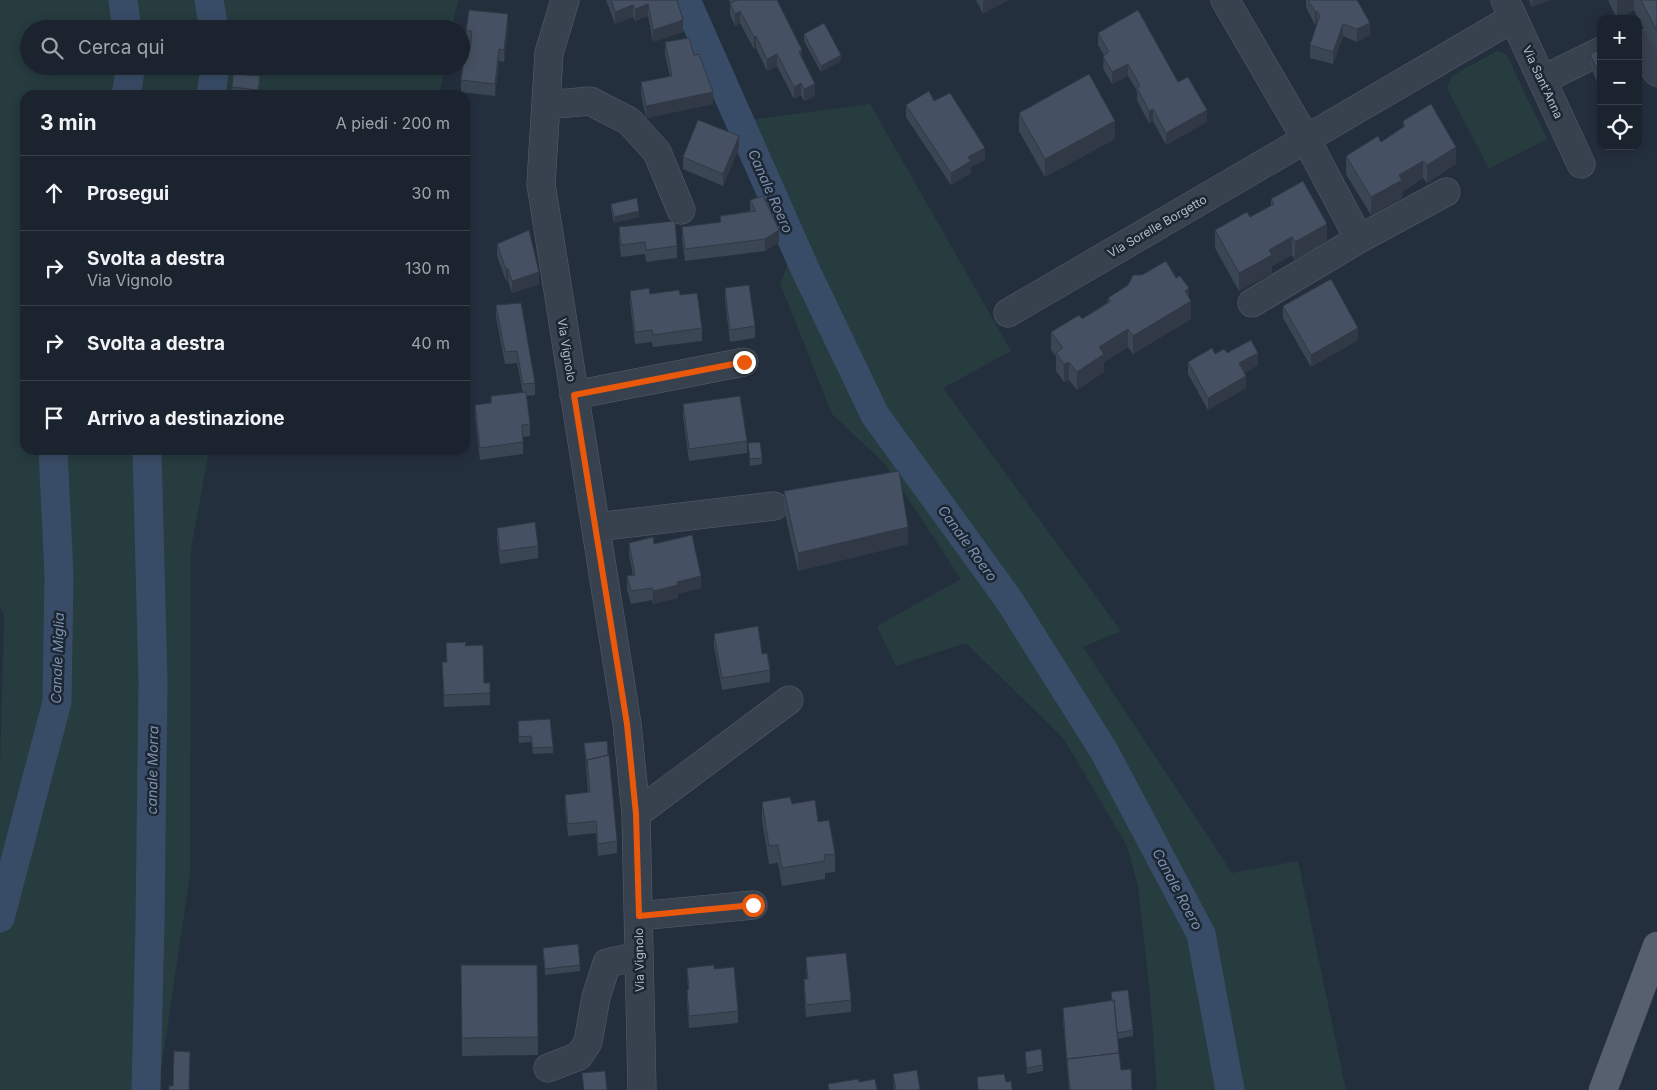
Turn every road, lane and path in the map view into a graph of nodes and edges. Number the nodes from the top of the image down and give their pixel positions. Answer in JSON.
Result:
{"nodes":[{"id":1,"x":565,"y":0,"type":"edge"},
{"id":2,"x":1225,"y":0,"type":"edge"},
{"id":3,"x":1509,"y":9,"type":"edge"},
{"id":4,"x":1642,"y":49,"type":"edge"},
{"id":5,"x":1597,"y":53,"type":"edge"},
{"id":6,"x":1657,"y":72,"type":"edge"},
{"id":7,"x":1542,"y":80,"type":"junction"},
{"id":8,"x":546,"y":105,"type":"junction"},
{"id":9,"x":1306,"y":139,"type":"junction"},
{"id":10,"x":1582,"y":164,"type":"dead end"},
{"id":11,"x":1446,"y":192,"type":"dead end"},
{"id":12,"x":681,"y":210,"type":"dead end"},
{"id":13,"x":1359,"y":239,"type":"junction"},
{"id":14,"x":1252,"y":303,"type":"dead end"},
{"id":15,"x":1008,"y":313,"type":"dead end"},
{"id":16,"x":744,"y":362,"type":"dead end"},
{"id":17,"x":574,"y":395,"type":"junction"},
{"id":18,"x":774,"y":506,"type":"dead end"},
{"id":19,"x":596,"y":527,"type":"junction"},
{"id":20,"x":789,"y":700,"type":"dead end"},
{"id":21,"x":636,"y":814,"type":"junction"},
{"id":22,"x":753,"y":905,"type":"dead end"},
{"id":23,"x":639,"y":916,"type":"junction"},
{"id":24,"x":1657,"y":946,"type":"edge"},
{"id":25,"x":639,"y":956,"type":"junction"},
{"id":26,"x":548,"y":1068,"type":"dead end"},
{"id":27,"x":642,"y":1090,"type":"edge"},
{"id":28,"x":1603,"y":1090,"type":"edge"}],
"edges":[{"from":1,"to":8,"type":"street","name":"Via Vignolo"},
{"from":2,"to":9,"type":"street"},
{"from":3,"to":7,"type":"street","name":"Via Sant'Anna"},
{"from":3,"to":9,"type":"street","name":"Via Sorelle Borgetto"},
{"from":4,"to":6,"type":"street"},
{"from":5,"to":7,"type":"street"},
{"from":7,"to":10,"type":"street","name":"Via Sant'Anna"},
{"from":8,"to":12,"type":"street"},
{"from":8,"to":17,"type":"street","name":"Via Vignolo"},
{"from":9,"to":13,"type":"street"},
{"from":9,"to":15,"type":"street","name":"Via Sorelle Borgetto"},
{"from":11,"to":13,"type":"street"},
{"from":13,"to":14,"type":"street"},
{"from":16,"to":17,"type":"street"},
{"from":17,"to":19,"type":"street","name":"Via Vignolo"},
{"from":18,"to":19,"type":"street"},
{"from":19,"to":21,"type":"street","name":"Via Vignolo"},
{"from":20,"to":21,"type":"street"},
{"from":21,"to":23,"type":"street","name":"Via Vignolo"},
{"from":22,"to":23,"type":"street"},
{"from":23,"to":25,"type":"street","name":"Via Vignolo"},
{"from":24,"to":28,"type":"main road"},
{"from":25,"to":26,"type":"street"},
{"from":25,"to":27,"type":"street","name":"Via Vignolo"}]}
